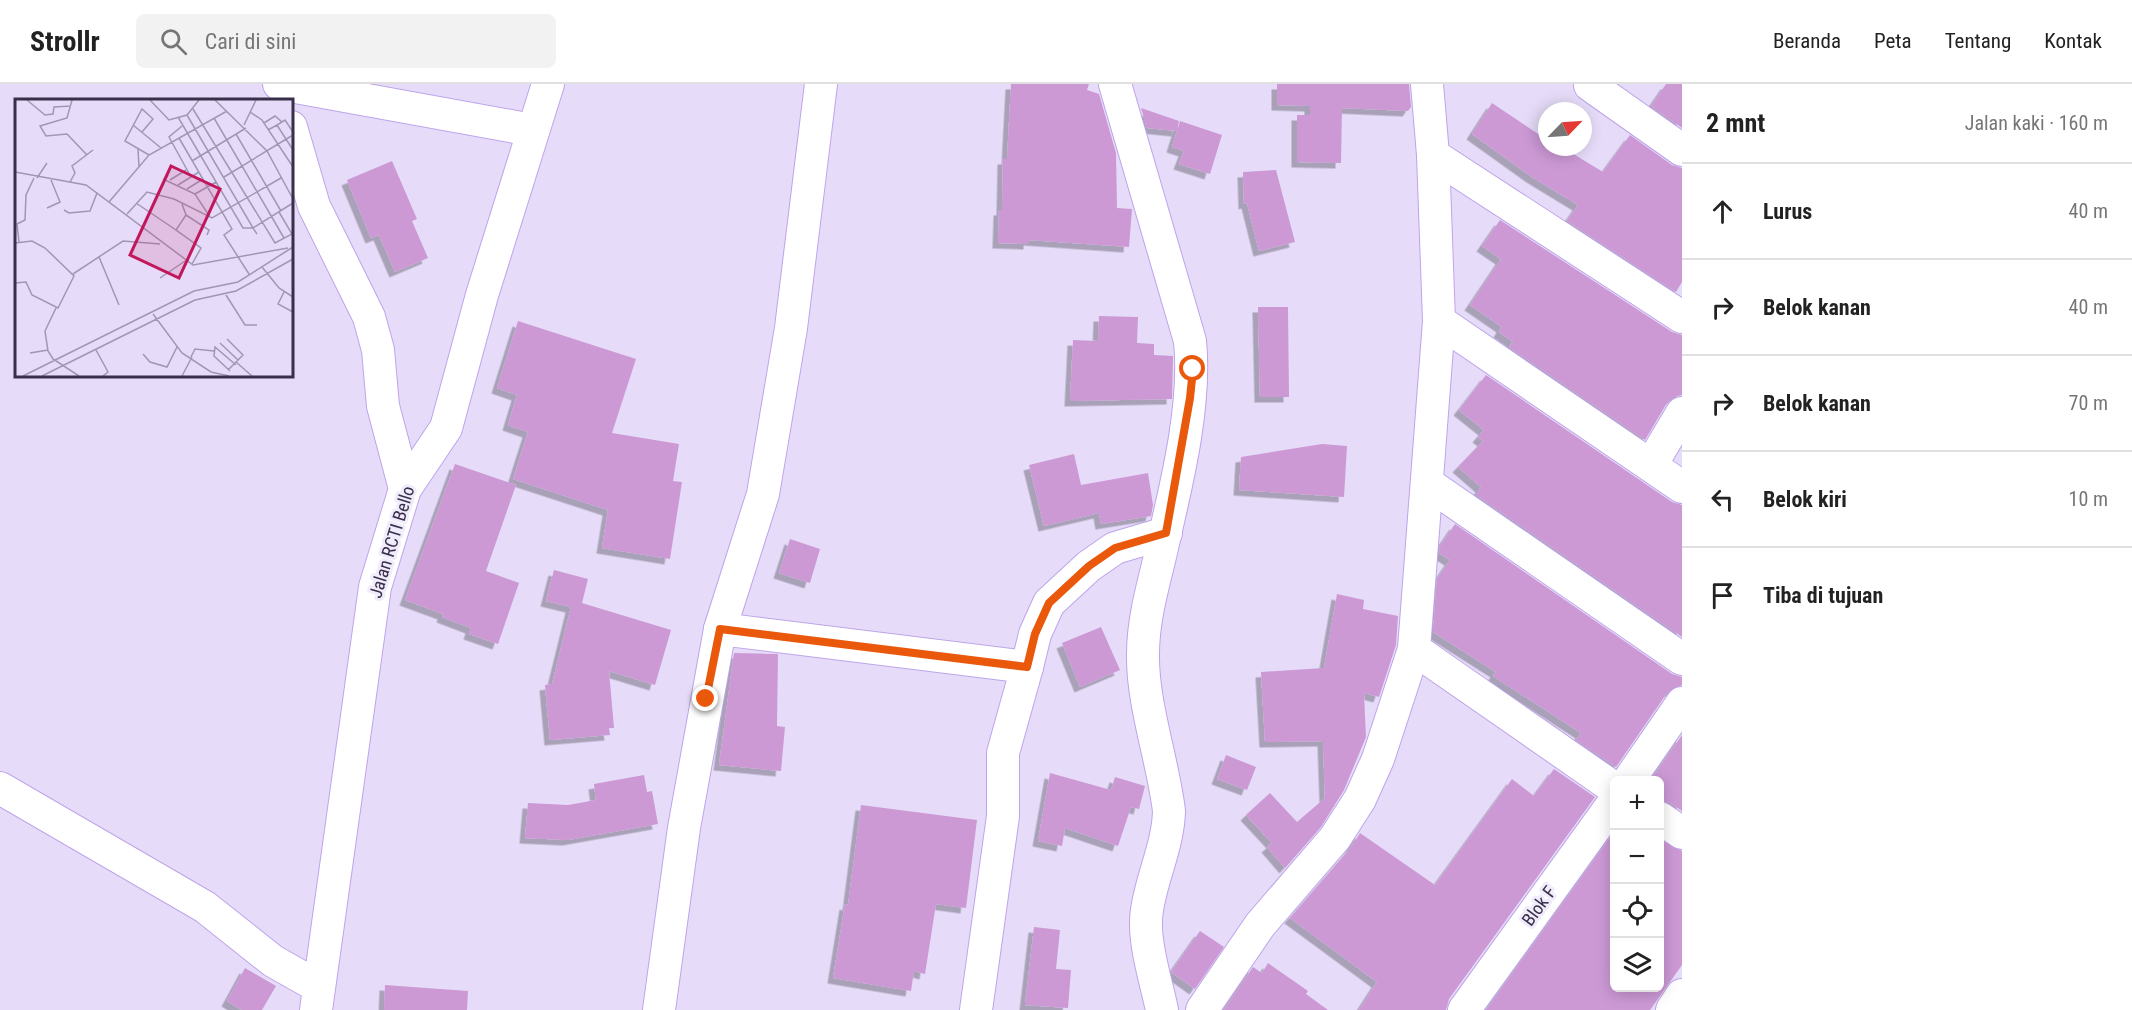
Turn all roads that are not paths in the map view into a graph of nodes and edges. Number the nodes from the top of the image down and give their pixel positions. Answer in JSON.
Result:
{"nodes":[{"id":1,"x":277,"y":84,"type":"edge"},
{"id":2,"x":548,"y":84,"type":"edge"},
{"id":3,"x":821,"y":84,"type":"edge"},
{"id":4,"x":1115,"y":84,"type":"edge"},
{"id":5,"x":1427,"y":84,"type":"edge"},
{"id":6,"x":1590,"y":85,"type":"edge"},
{"id":7,"x":281,"y":99,"type":"edge"},
{"id":8,"x":292,"y":130,"type":"edge"},
{"id":9,"x":532,"y":130,"type":"junction"},
{"id":10,"x":1682,"y":150,"type":"edge"},
{"id":11,"x":1433,"y":155,"type":"junction"},
{"id":12,"x":1682,"y":316,"type":"edge"},
{"id":13,"x":1439,"y":321,"type":"junction"},
{"id":14,"x":1682,"y":413,"type":"edge"},
{"id":15,"x":1651,"y":465,"type":"junction"},
{"id":16,"x":1427,"y":483,"type":"junction"},
{"id":17,"x":1682,"y":487,"type":"edge"},
{"id":18,"x":405,"y":489,"type":"junction"},
{"id":19,"x":1166,"y":533,"type":"junction"},
{"id":20,"x":720,"y":629,"type":"junction"},
{"id":21,"x":1414,"y":649,"type":"junction"},
{"id":22,"x":1682,"y":659,"type":"edge"},
{"id":23,"x":1027,"y":667,"type":"junction"},
{"id":24,"x":1682,"y":703,"type":"edge"},
{"id":25,"x":1632,"y":776,"type":"edge"},
{"id":26,"x":1610,"y":785,"type":"edge"},
{"id":27,"x":0,"y":788,"type":"edge"},
{"id":28,"x":1610,"y":808,"type":"edge"},
{"id":29,"x":1664,"y":821,"type":"edge"},
{"id":30,"x":1682,"y":833,"type":"edge"},
{"id":31,"x":1682,"y":995,"type":"edge"},
{"id":32,"x":318,"y":998,"type":"edge"},
{"id":33,"x":659,"y":1010,"type":"edge"},
{"id":34,"x":976,"y":1010,"type":"edge"},
{"id":35,"x":1162,"y":1010,"type":"edge"},
{"id":36,"x":1202,"y":1010,"type":"edge"},
{"id":37,"x":1464,"y":1010,"type":"edge"},
{"id":38,"x":1672,"y":1010,"type":"edge"}],
"edges":[{"from":1,"to":7,"type":"street"},
{"from":1,"to":9,"type":"street"},
{"from":2,"to":9,"type":"street","name":"Jalan RCTI Bello"},
{"from":3,"to":20,"type":"street"},
{"from":4,"to":19,"type":"street"},
{"from":5,"to":11,"type":"street"},
{"from":6,"to":10,"type":"street"},
{"from":8,"to":18,"type":"street"},
{"from":9,"to":18,"type":"street","name":"Jalan RCTI Bello"},
{"from":11,"to":12,"type":"street"},
{"from":11,"to":13,"type":"street"},
{"from":13,"to":15,"type":"street"},
{"from":13,"to":16,"type":"street"},
{"from":14,"to":15,"type":"street"},
{"from":15,"to":17,"type":"street"},
{"from":16,"to":21,"type":"street"},
{"from":16,"to":22,"type":"street"},
{"from":18,"to":32,"type":"street","name":"Jalan RCTI Bello"},
{"from":19,"to":23,"type":"street"},
{"from":19,"to":35,"type":"street"},
{"from":20,"to":23,"type":"street"},
{"from":20,"to":33,"type":"street"},
{"from":21,"to":26,"type":"street"},
{"from":21,"to":36,"type":"street"},
{"from":23,"to":34,"type":"street"},
{"from":24,"to":25,"type":"street"},
{"from":27,"to":32,"type":"street"},
{"from":28,"to":37,"type":"street","name":"Blok F"},
{"from":29,"to":30,"type":"street"},
{"from":31,"to":38,"type":"street"}]}
